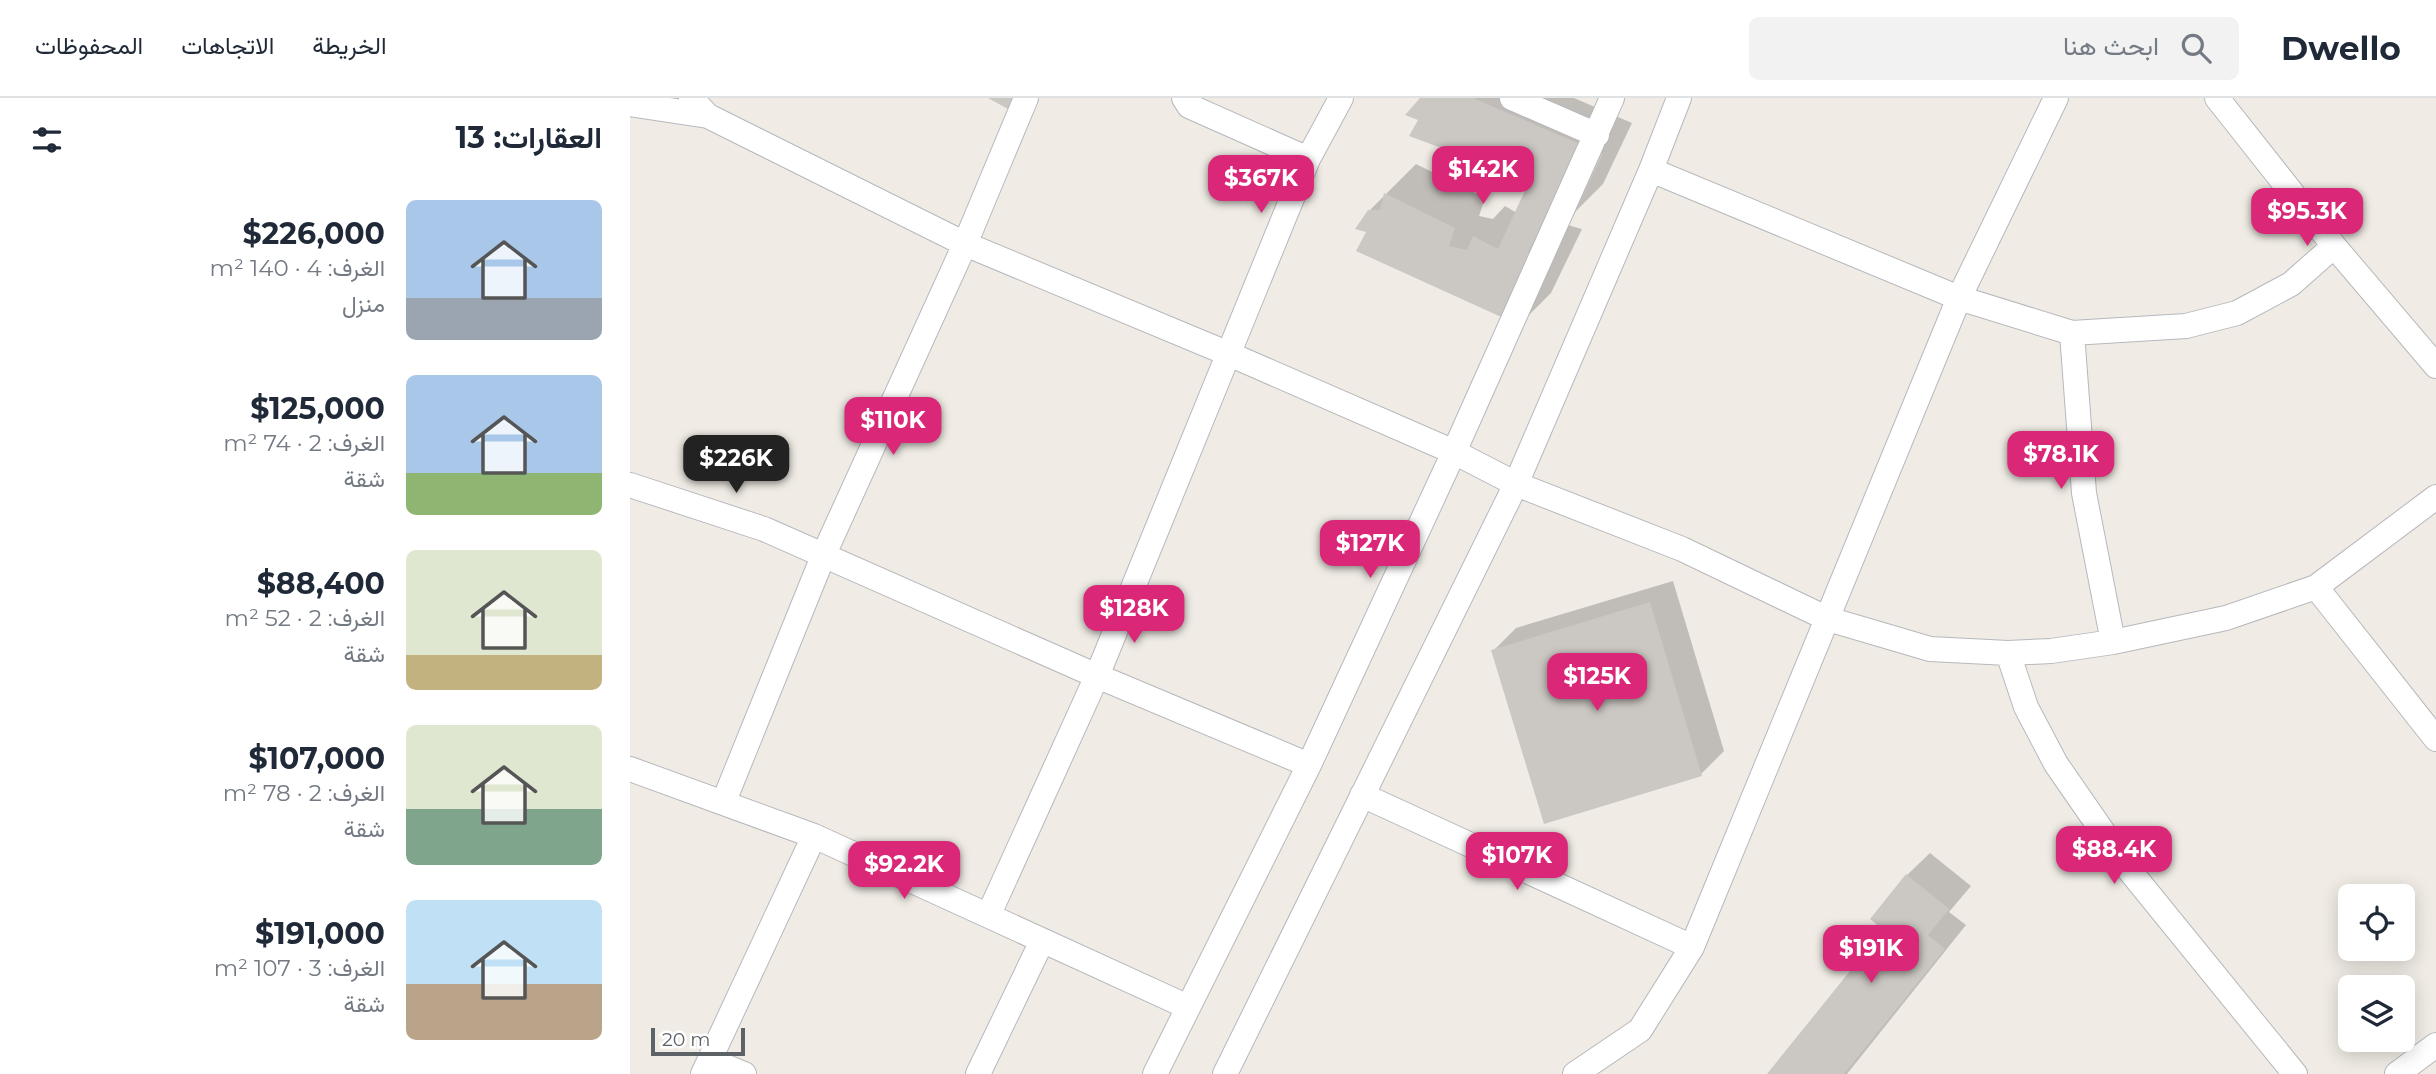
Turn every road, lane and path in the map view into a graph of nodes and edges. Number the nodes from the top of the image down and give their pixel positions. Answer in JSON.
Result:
{"nodes":[{"id":1,"x":1026,"y":98,"type":"edge"},
{"id":2,"x":1184,"y":98,"type":"edge"},
{"id":3,"x":1340,"y":98,"type":"edge"},
{"id":4,"x":1512,"y":98,"type":"edge"},
{"id":5,"x":1612,"y":98,"type":"edge"},
{"id":6,"x":1679,"y":98,"type":"edge"},
{"id":7,"x":2056,"y":98,"type":"edge"},
{"id":8,"x":2217,"y":98,"type":"edge"},
{"id":9,"x":630,"y":104,"type":"edge"},
{"id":10,"x":699,"y":107,"type":"edge"},
{"id":11,"x":1597,"y":135,"type":"junction"},
{"id":12,"x":1308,"y":159,"type":"junction"},
{"id":13,"x":1650,"y":170,"type":"junction"},
{"id":14,"x":965,"y":244,"type":"junction"},
{"id":15,"x":2334,"y":246,"type":"junction"},
{"id":16,"x":1959,"y":298,"type":"junction"},
{"id":17,"x":2072,"y":333,"type":"junction"},
{"id":18,"x":1229,"y":354,"type":"junction"},
{"id":19,"x":2436,"y":366,"type":"edge"},
{"id":20,"x":1454,"y":452,"type":"junction"},
{"id":21,"x":1516,"y":484,"type":"junction"},
{"id":22,"x":630,"y":485,"type":"edge"},
{"id":23,"x":2436,"y":497,"type":"edge"},
{"id":24,"x":824,"y":554,"type":"junction"},
{"id":25,"x":2316,"y":587,"type":"junction"},
{"id":26,"x":1828,"y":620,"type":"junction"},
{"id":27,"x":2113,"y":642,"type":"junction"},
{"id":28,"x":2008,"y":653,"type":"junction"},
{"id":29,"x":1097,"y":676,"type":"junction"},
{"id":30,"x":2436,"y":739,"type":"edge"},
{"id":31,"x":1309,"y":765,"type":"junction"},
{"id":32,"x":630,"y":769,"type":"edge"},
{"id":33,"x":1362,"y":795,"type":"junction"},
{"id":34,"x":724,"y":802,"type":"junction"},
{"id":35,"x":814,"y":836,"type":"junction"},
{"id":36,"x":989,"y":914,"type":"junction"},
{"id":37,"x":1042,"y":942,"type":"junction"},
{"id":38,"x":1692,"y":947,"type":"junction"},
{"id":39,"x":1188,"y":1007,"type":"junction"},
{"id":40,"x":2436,"y":1045,"type":"edge"},
{"id":41,"x":706,"y":1067,"type":"edge"},
{"id":42,"x":744,"y":1074,"type":"edge"},
{"id":43,"x":978,"y":1074,"type":"edge"},
{"id":44,"x":1155,"y":1074,"type":"edge"},
{"id":45,"x":1224,"y":1074,"type":"edge"},
{"id":46,"x":1575,"y":1074,"type":"edge"},
{"id":47,"x":2295,"y":1074,"type":"edge"},
{"id":48,"x":2397,"y":1074,"type":"edge"}],
"edges":[{"from":1,"to":14,"type":"street"},
{"from":2,"to":12,"type":"street"},
{"from":3,"to":12,"type":"street"},
{"from":4,"to":11,"type":"street"},
{"from":5,"to":11,"type":"street"},
{"from":6,"to":13,"type":"street"},
{"from":7,"to":16,"type":"street"},
{"from":8,"to":15,"type":"street"},
{"from":9,"to":10,"type":"street"},
{"from":10,"to":14,"type":"street"},
{"from":11,"to":20,"type":"street"},
{"from":12,"to":18,"type":"street"},
{"from":13,"to":16,"type":"street"},
{"from":13,"to":21,"type":"street"},
{"from":14,"to":18,"type":"street"},
{"from":14,"to":24,"type":"street"},
{"from":15,"to":17,"type":"street"},
{"from":15,"to":19,"type":"street"},
{"from":16,"to":17,"type":"street"},
{"from":16,"to":26,"type":"street"},
{"from":17,"to":27,"type":"street"},
{"from":18,"to":20,"type":"street"},
{"from":18,"to":29,"type":"street"},
{"from":20,"to":21,"type":"street"},
{"from":20,"to":31,"type":"street"},
{"from":21,"to":26,"type":"street"},
{"from":21,"to":33,"type":"street"},
{"from":22,"to":24,"type":"street"},
{"from":23,"to":25,"type":"street"},
{"from":24,"to":29,"type":"street"},
{"from":24,"to":34,"type":"street"},
{"from":25,"to":27,"type":"street"},
{"from":25,"to":30,"type":"street"},
{"from":26,"to":28,"type":"street"},
{"from":26,"to":38,"type":"street"},
{"from":27,"to":28,"type":"street"},
{"from":28,"to":47,"type":"street"},
{"from":29,"to":31,"type":"street"},
{"from":29,"to":36,"type":"street"},
{"from":31,"to":39,"type":"street"},
{"from":32,"to":34,"type":"street"},
{"from":33,"to":38,"type":"street"},
{"from":33,"to":45,"type":"street"},
{"from":34,"to":35,"type":"street"},
{"from":35,"to":36,"type":"street"},
{"from":35,"to":41,"type":"street"},
{"from":36,"to":37,"type":"street"},
{"from":37,"to":39,"type":"street"},
{"from":37,"to":43,"type":"street"},
{"from":38,"to":46,"type":"street"},
{"from":39,"to":44,"type":"street"},
{"from":40,"to":48,"type":"street"},
{"from":41,"to":42,"type":"street"}]}
